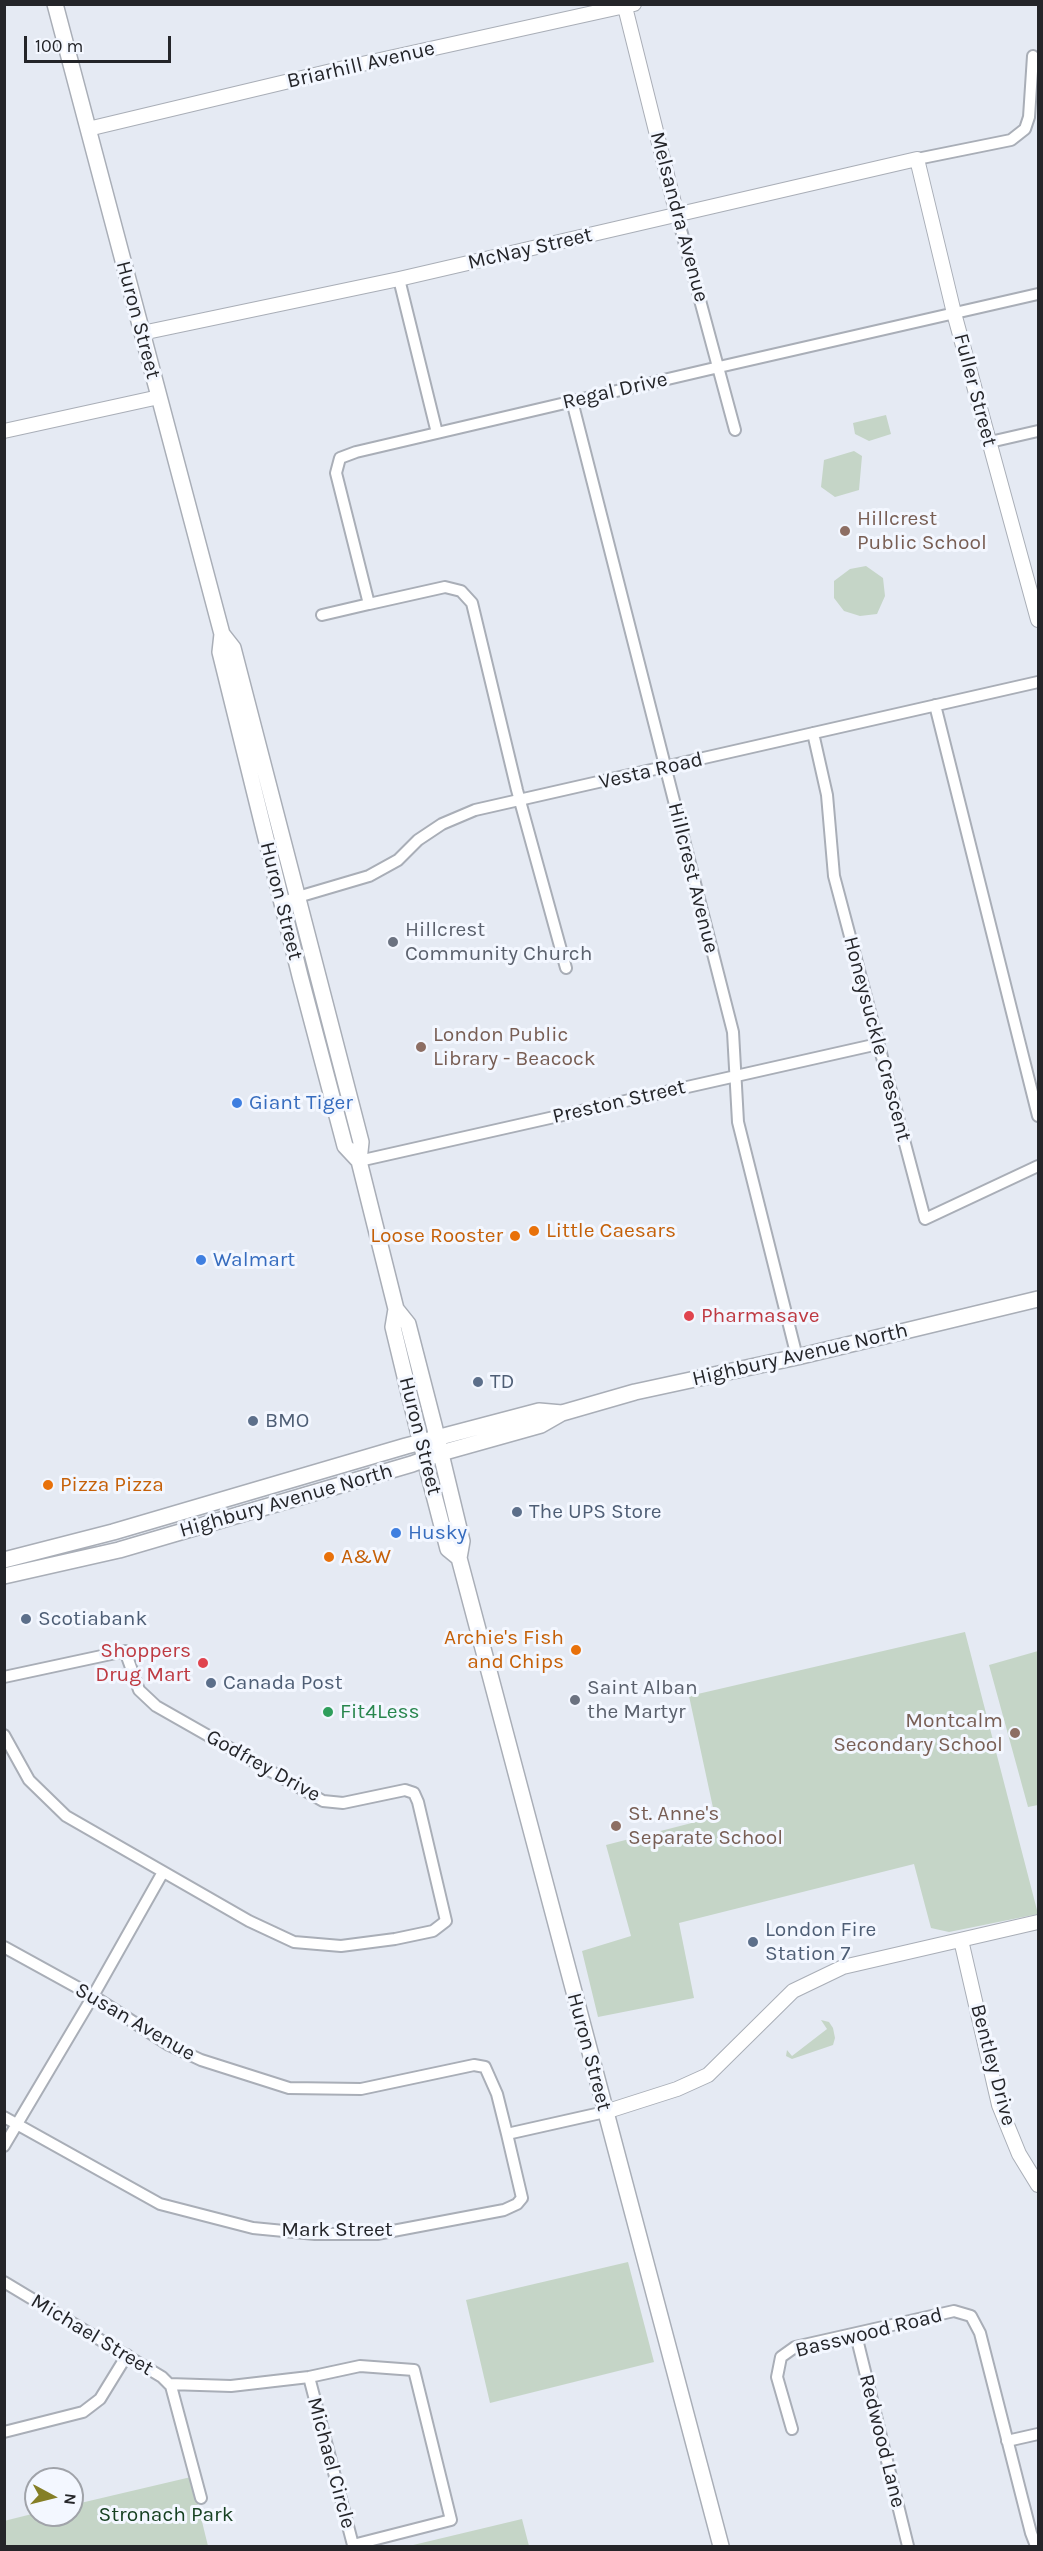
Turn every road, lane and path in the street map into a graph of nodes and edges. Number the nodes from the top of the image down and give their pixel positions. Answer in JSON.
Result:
{"nodes":[{"id":1,"x":56,"y":4,"type":"edge"},
{"id":2,"x":628,"y":5,"type":"edge"},
{"id":3,"x":1033,"y":56,"type":"dead end"},
{"id":4,"x":88,"y":129,"type":"junction"},
{"id":5,"x":917,"y":159,"type":"junction"},
{"id":6,"x":677,"y":215,"type":"junction"},
{"id":7,"x":399,"y":279,"type":"junction"},
{"id":8,"x":1038,"y":294,"type":"edge"},
{"id":9,"x":954,"y":313,"type":"junction"},
{"id":10,"x":142,"y":333,"type":"junction"},
{"id":11,"x":718,"y":367,"type":"junction"},
{"id":12,"x":159,"y":397,"type":"junction"},
{"id":13,"x":572,"y":401,"type":"junction"},
{"id":14,"x":735,"y":430,"type":"dead end"},
{"id":15,"x":4,"y":431,"type":"edge"},
{"id":16,"x":1038,"y":431,"type":"edge"},
{"id":17,"x":437,"y":433,"type":"junction"},
{"id":18,"x":990,"y":442,"type":"junction"},
{"id":19,"x":369,"y":604,"type":"junction"},
{"id":20,"x":322,"y":615,"type":"dead end"},
{"id":21,"x":1038,"y":620,"type":"edge"},
{"id":22,"x":222,"y":634,"type":"junction"},
{"id":23,"x":1038,"y":682,"type":"edge"},
{"id":24,"x":934,"y":705,"type":"junction"},
{"id":25,"x":813,"y":733,"type":"junction"},
{"id":26,"x":665,"y":767,"type":"junction"},
{"id":27,"x":520,"y":801,"type":"junction"},
{"id":28,"x":297,"y":897,"type":"junction"},
{"id":29,"x":281,"y":902,"type":"junction"},
{"id":30,"x":566,"y":968,"type":"dead end"},
{"id":31,"x":878,"y":1044,"type":"junction"},
{"id":32,"x":735,"y":1076,"type":"junction"},
{"id":33,"x":1038,"y":1116,"type":"edge"},
{"id":34,"x":359,"y":1161,"type":"junction"},
{"id":35,"x":1038,"y":1166,"type":"edge"},
{"id":36,"x":1038,"y":1299,"type":"edge"},
{"id":37,"x":396,"y":1309,"type":"junction"},
{"id":38,"x":797,"y":1357,"type":"junction"},
{"id":39,"x":421,"y":1442,"type":"junction"},
{"id":40,"x":439,"y":1446,"type":"junction"},
{"id":41,"x":425,"y":1459,"type":"junction"},
{"id":42,"x":459,"y":1558,"type":"junction"},
{"id":43,"x":4,"y":1560,"type":"edge"},
{"id":44,"x":4,"y":1576,"type":"edge"},
{"id":45,"x":4,"y":1677,"type":"edge"},
{"id":46,"x":4,"y":1735,"type":"edge"},
{"id":47,"x":163,"y":1872,"type":"junction"},
{"id":48,"x":1038,"y":1922,"type":"edge"},
{"id":49,"x":961,"y":1940,"type":"junction"},
{"id":50,"x":4,"y":1947,"type":"edge"},
{"id":51,"x":93,"y":1996,"type":"junction"},
{"id":52,"x":605,"y":2112,"type":"junction"},
{"id":53,"x":4,"y":2117,"type":"edge"},
{"id":54,"x":17,"y":2124,"type":"junction"},
{"id":55,"x":507,"y":2134,"type":"junction"},
{"id":56,"x":4,"y":2146,"type":"edge"},
{"id":57,"x":1038,"y":2185,"type":"edge"},
{"id":58,"x":4,"y":2282,"type":"edge"},
{"id":59,"x":856,"y":2335,"type":"junction"},
{"id":60,"x":127,"y":2355,"type":"junction"},
{"id":61,"x":309,"y":2377,"type":"junction"},
{"id":62,"x":169,"y":2384,"type":"junction"},
{"id":63,"x":792,"y":2429,"type":"dead end"},
{"id":64,"x":4,"y":2432,"type":"edge"},
{"id":65,"x":1038,"y":2434,"type":"edge"},
{"id":66,"x":1007,"y":2441,"type":"junction"},
{"id":67,"x":201,"y":2498,"type":"dead end"},
{"id":68,"x":720,"y":2547,"type":"edge"},
{"id":69,"x":908,"y":2547,"type":"edge"},
{"id":70,"x":1036,"y":2547,"type":"edge"}],
"edges":[{"from":1,"to":4,"type":"main road","name":"Huron Street"},
{"from":2,"to":4,"type":"street","name":"Briarhill Avenue"},
{"from":2,"to":6,"type":"street","name":"Melsandra Avenue"},
{"from":3,"to":5,"type":"street"},
{"from":4,"to":10,"type":"main road","name":"Huron Street"},
{"from":5,"to":6,"type":"street","name":"McNay Street"},
{"from":5,"to":9,"type":"street","name":"Fuller Street"},
{"from":6,"to":7,"type":"street","name":"McNay Street"},
{"from":6,"to":11,"type":"street","name":"Melsandra Avenue"},
{"from":7,"to":10,"type":"street","name":"McNay Street"},
{"from":7,"to":17,"type":"street"},
{"from":8,"to":9,"type":"street","name":"Regal Drive"},
{"from":9,"to":11,"type":"street","name":"Regal Drive"},
{"from":9,"to":18,"type":"street","name":"Fuller Street"},
{"from":10,"to":12,"type":"main road","name":"Huron Street"},
{"from":11,"to":13,"type":"street","name":"Regal Drive"},
{"from":11,"to":14,"type":"street","name":"Melsandra Avenue"},
{"from":12,"to":15,"type":"street"},
{"from":12,"to":22,"type":"main road","name":"Huron Street"},
{"from":13,"to":17,"type":"street","name":"Regal Drive"},
{"from":13,"to":26,"type":"street","name":"Hillcrest Avenue"},
{"from":16,"to":18,"type":"street"},
{"from":17,"to":19,"type":"street","name":"Regal Drive"},
{"from":18,"to":21,"type":"street","name":"Fuller Street"},
{"from":19,"to":20,"type":"street"},
{"from":19,"to":27,"type":"street"},
{"from":22,"to":28,"type":"main road","name":"Huron Street"},
{"from":22,"to":29,"type":"main road","name":"Huron Street"},
{"from":23,"to":24,"type":"street","name":"Vesta Road"},
{"from":24,"to":25,"type":"street","name":"Vesta Road"},
{"from":24,"to":33,"type":"street"},
{"from":25,"to":26,"type":"street","name":"Vesta Road"},
{"from":25,"to":31,"type":"street","name":"Honeysuckle Crescent"},
{"from":26,"to":27,"type":"street","name":"Vesta Road"},
{"from":26,"to":32,"type":"street","name":"Hillcrest Avenue"},
{"from":27,"to":28,"type":"street","name":"Vesta Road"},
{"from":27,"to":30,"type":"street"},
{"from":28,"to":29,"type":"street","name":"Vesta Road"},
{"from":28,"to":34,"type":"main road","name":"Huron Street"},
{"from":29,"to":34,"type":"main road","name":"Huron Street"},
{"from":31,"to":32,"type":"street","name":"Preston Street"},
{"from":31,"to":35,"type":"street","name":"Honeysuckle Crescent"},
{"from":32,"to":34,"type":"street","name":"Preston Street"},
{"from":32,"to":38,"type":"street","name":"Hillcrest Avenue"},
{"from":34,"to":37,"type":"main road","name":"Huron Street"},
{"from":36,"to":38,"type":"main road","name":"Highbury Avenue North"},
{"from":37,"to":39,"type":"main road","name":"Huron Street"},
{"from":37,"to":40,"type":"main road","name":"Huron Street"},
{"from":38,"to":40,"type":"main road","name":"Highbury Avenue North"},
{"from":39,"to":40,"type":"main road","name":"Highbury Avenue North"},
{"from":39,"to":41,"type":"main road","name":"Huron Street"},
{"from":39,"to":43,"type":"main road","name":"Highbury Avenue North"},
{"from":40,"to":41,"type":"main road","name":"Highbury Avenue North"},
{"from":40,"to":42,"type":"main road","name":"Huron Street"},
{"from":41,"to":42,"type":"main road","name":"Huron Street"},
{"from":41,"to":44,"type":"main road","name":"Highbury Avenue North"},
{"from":42,"to":52,"type":"main road","name":"Huron Street"},
{"from":45,"to":47,"type":"street","name":"Godfrey Drive"},
{"from":46,"to":47,"type":"street","name":"Godfrey Drive"},
{"from":47,"to":51,"type":"street"},
{"from":48,"to":49,"type":"street"},
{"from":49,"to":52,"type":"street"},
{"from":49,"to":57,"type":"street","name":"Bentley Drive"},
{"from":50,"to":51,"type":"street","name":"Susan Avenue"},
{"from":51,"to":54,"type":"street"},
{"from":51,"to":55,"type":"street","name":"Susan Avenue"},
{"from":52,"to":55,"type":"street"},
{"from":52,"to":68,"type":"main road","name":"Huron Street"},
{"from":53,"to":54,"type":"street","name":"Mark Street"},
{"from":54,"to":55,"type":"street","name":"Mark Street"},
{"from":54,"to":56,"type":"street"},
{"from":58,"to":60,"type":"street","name":"Michael Street"},
{"from":59,"to":63,"type":"street","name":"Basswood Road"},
{"from":59,"to":66,"type":"street","name":"Basswood Road"},
{"from":59,"to":69,"type":"street","name":"Redwood Lane"},
{"from":60,"to":62,"type":"street","name":"Michael Street"},
{"from":60,"to":64,"type":"street"},
{"from":61,"to":61,"type":"street","name":"Michael Circle"},
{"from":61,"to":62,"type":"street","name":"Michael Circle"},
{"from":62,"to":67,"type":"street","name":"Michael Street"},
{"from":65,"to":66,"type":"street"},
{"from":66,"to":70,"type":"street","name":"Basswood Road"}]}
